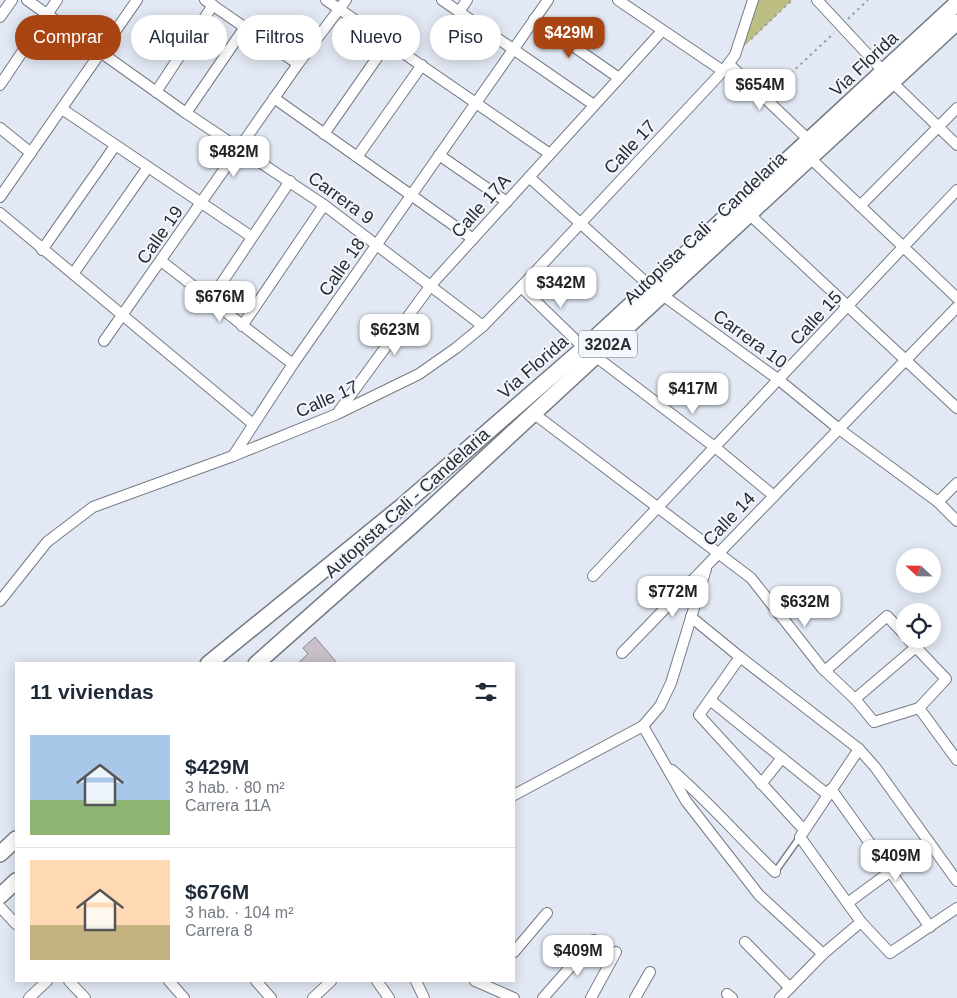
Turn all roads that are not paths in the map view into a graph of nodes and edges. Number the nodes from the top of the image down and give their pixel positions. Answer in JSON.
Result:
{"nodes":[{"id":1,"x":12,"y":0,"type":"edge"},
{"id":2,"x":27,"y":0,"type":"edge"},
{"id":3,"x":57,"y":0,"type":"edge"},
{"id":4,"x":137,"y":0,"type":"edge"},
{"id":5,"x":326,"y":0,"type":"edge"},
{"id":6,"x":442,"y":0,"type":"edge"},
{"id":7,"x":467,"y":0,"type":"edge"},
{"id":8,"x":548,"y":0,"type":"edge"},
{"id":9,"x":618,"y":0,"type":"edge"},
{"id":10,"x":817,"y":0,"type":"edge"},
{"id":11,"x":750,"y":2,"type":"edge"},
{"id":12,"x":209,"y":3,"type":"edge"},
{"id":13,"x":957,"y":3,"type":"edge"},
{"id":14,"x":342,"y":4,"type":"edge"},
{"id":15,"x":458,"y":12,"type":"junction"},
{"id":16,"x":47,"y":15,"type":"joint"},
{"id":17,"x":355,"y":15,"type":"edge"},
{"id":18,"x":0,"y":17,"type":"edge"},
{"id":19,"x":534,"y":19,"type":"junction"},
{"id":20,"x":237,"y":22,"type":"edge"},
{"id":21,"x":957,"y":22,"type":"edge"},
{"id":22,"x":121,"y":25,"type":"edge"},
{"id":23,"x":662,"y":31,"type":"junction"},
{"id":24,"x":237,"y":39,"type":"edge"},
{"id":25,"x":513,"y":51,"type":"junction"},
{"id":26,"x":17,"y":60,"type":"edge"},
{"id":27,"x":98,"y":60,"type":"edge"},
{"id":28,"x":111,"y":60,"type":"edge"},
{"id":29,"x":292,"y":60,"type":"edge"},
{"id":30,"x":375,"y":60,"type":"edge"},
{"id":31,"x":415,"y":60,"type":"edge"},
{"id":32,"x":298,"y":64,"type":"junction"},
{"id":33,"x":422,"y":65,"type":"junction"},
{"id":34,"x":726,"y":67,"type":"junction"},
{"id":35,"x":888,"y":77,"type":"junction"},
{"id":36,"x":619,"y":78,"type":"junction"},
{"id":37,"x":0,"y":85,"type":"edge"},
{"id":38,"x":156,"y":92,"type":"junction"},
{"id":39,"x":274,"y":98,"type":"junction"},
{"id":40,"x":477,"y":103,"type":"junction"},
{"id":41,"x":594,"y":105,"type":"junction"},
{"id":42,"x":957,"y":108,"type":"edge"},
{"id":43,"x":62,"y":109,"type":"junction"},
{"id":44,"x":186,"y":113,"type":"junction"},
{"id":45,"x":938,"y":126,"type":"junction"},
{"id":46,"x":0,"y":128,"type":"edge"},
{"id":47,"x":324,"y":134,"type":"junction"},
{"id":48,"x":808,"y":140,"type":"junction"},
{"id":49,"x":957,"y":145,"type":"edge"},
{"id":50,"x":115,"y":146,"type":"junction"},
{"id":51,"x":240,"y":148,"type":"junction"},
{"id":52,"x":31,"y":153,"type":"junction"},
{"id":53,"x":550,"y":154,"type":"junction"},
{"id":54,"x":440,"y":155,"type":"junction"},
{"id":55,"x":358,"y":157,"type":"junction"},
{"id":56,"x":809,"y":157,"type":"junction"},
{"id":57,"x":148,"y":166,"type":"junction"},
{"id":58,"x":529,"y":177,"type":"junction"},
{"id":59,"x":290,"y":181,"type":"junction"},
{"id":60,"x":957,"y":190,"type":"edge"},
{"id":61,"x":412,"y":195,"type":"junction"},
{"id":62,"x":0,"y":197,"type":"edge"},
{"id":63,"x":507,"y":202,"type":"junction"},
{"id":64,"x":202,"y":203,"type":"junction"},
{"id":65,"x":324,"y":205,"type":"junction"},
{"id":66,"x":860,"y":206,"type":"junction"},
{"id":67,"x":0,"y":213,"type":"edge"},
{"id":68,"x":748,"y":213,"type":"junction"},
{"id":69,"x":581,"y":223,"type":"junction"},
{"id":70,"x":252,"y":237,"type":"junction"},
{"id":71,"x":473,"y":239,"type":"junction"},
{"id":72,"x":377,"y":244,"type":"junction"},
{"id":73,"x":904,"y":248,"type":"junction"},
{"id":74,"x":42,"y":250,"type":"junction"},
{"id":75,"x":162,"y":261,"type":"junction"},
{"id":76,"x":72,"y":274,"type":"junction"},
{"id":77,"x":432,"y":284,"type":"junction"},
{"id":78,"x":521,"y":287,"type":"junction"},
{"id":79,"x":655,"y":290,"type":"junction"},
{"id":80,"x":957,"y":298,"type":"edge"},
{"id":81,"x":211,"y":299,"type":"junction"},
{"id":82,"x":849,"y":306,"type":"junction"},
{"id":83,"x":957,"y":307,"type":"edge"},
{"id":84,"x":123,"y":316,"type":"junction"},
{"id":85,"x":242,"y":326,"type":"junction"},
{"id":86,"x":483,"y":326,"type":"junction"},
{"id":87,"x":104,"y":341,"type":"dead end"},
{"id":88,"x":589,"y":352,"type":"junction"},
{"id":89,"x":905,"y":360,"type":"junction"},
{"id":90,"x":293,"y":364,"type":"junction"},
{"id":91,"x":780,"y":380,"type":"junction"},
{"id":92,"x":957,"y":408,"type":"edge"},
{"id":93,"x":533,"y":413,"type":"junction"},
{"id":94,"x":337,"y":414,"type":"junction"},
{"id":95,"x":253,"y":424,"type":"junction"},
{"id":96,"x":839,"y":429,"type":"junction"},
{"id":97,"x":716,"y":448,"type":"junction"},
{"id":98,"x":233,"y":456,"type":"junction"},
{"id":99,"x":957,"y":483,"type":"edge"},
{"id":100,"x":774,"y":496,"type":"junction"},
{"id":101,"x":938,"y":502,"type":"junction"},
{"id":102,"x":657,"y":508,"type":"junction"},
{"id":103,"x":957,"y":521,"type":"edge"},
{"id":104,"x":718,"y":554,"type":"junction"},
{"id":105,"x":707,"y":565,"type":"junction"},
{"id":106,"x":594,"y":576,"type":"dead end"},
{"id":107,"x":0,"y":601,"type":"edge"},
{"id":108,"x":691,"y":616,"type":"junction"},
{"id":109,"x":896,"y":626,"type":"edge"},
{"id":110,"x":915,"y":648,"type":"edge"},
{"id":111,"x":917,"y":648,"type":"edge"},
{"id":112,"x":622,"y":653,"type":"dead end"},
{"id":113,"x":740,"y":658,"type":"junction"},
{"id":114,"x":210,"y":662,"type":"edge"},
{"id":115,"x":258,"y":662,"type":"edge"},
{"id":116,"x":825,"y":671,"type":"junction"},
{"id":117,"x":855,"y":698,"type":"junction"},
{"id":118,"x":710,"y":700,"type":"junction"},
{"id":119,"x":919,"y":708,"type":"junction"},
{"id":120,"x":643,"y":726,"type":"junction"},
{"id":121,"x":859,"y":749,"type":"junction"},
{"id":122,"x":782,"y":758,"type":"junction"},
{"id":123,"x":957,"y":760,"type":"edge"},
{"id":124,"x":666,"y":764,"type":"junction"},
{"id":125,"x":762,"y":784,"type":"junction"},
{"id":126,"x":830,"y":792,"type":"junction"},
{"id":127,"x":515,"y":794,"type":"edge"},
{"id":128,"x":802,"y":834,"type":"junction"},
{"id":129,"x":15,"y":840,"type":"edge"},
{"id":130,"x":929,"y":843,"type":"junction"},
{"id":131,"x":0,"y":854,"type":"edge"},
{"id":132,"x":891,"y":870,"type":"junction"},
{"id":133,"x":775,"y":872,"type":"joint"},
{"id":134,"x":957,"y":881,"type":"edge"},
{"id":135,"x":15,"y":882,"type":"edge"},
{"id":136,"x":0,"y":896,"type":"edge"},
{"id":137,"x":849,"y":902,"type":"junction"},
{"id":138,"x":0,"y":907,"type":"edge"},
{"id":139,"x":957,"y":908,"type":"edge"},
{"id":140,"x":547,"y":913,"type":"dead end"},
{"id":141,"x":861,"y":922,"type":"junction"},
{"id":142,"x":15,"y":923,"type":"edge"},
{"id":143,"x":930,"y":926,"type":"junction"},
{"id":144,"x":594,"y":940,"type":"dead end"},
{"id":145,"x":745,"y":942,"type":"dead end"},
{"id":146,"x":515,"y":951,"type":"edge"},
{"id":147,"x":616,"y":952,"type":"dead end"},
{"id":148,"x":823,"y":954,"type":"junction"},
{"id":149,"x":650,"y":972,"type":"dead end"},
{"id":150,"x":45,"y":982,"type":"edge"},
{"id":151,"x":70,"y":982,"type":"edge"},
{"id":152,"x":170,"y":982,"type":"edge"},
{"id":153,"x":257,"y":982,"type":"edge"},
{"id":154,"x":330,"y":982,"type":"edge"},
{"id":155,"x":378,"y":982,"type":"edge"},
{"id":156,"x":416,"y":982,"type":"edge"},
{"id":157,"x":487,"y":984,"type":"edge"},
{"id":158,"x":790,"y":988,"type":"junction"},
{"id":159,"x":29,"y":998,"type":"edge"},
{"id":160,"x":85,"y":998,"type":"edge"},
{"id":161,"x":184,"y":998,"type":"edge"},
{"id":162,"x":271,"y":998,"type":"edge"},
{"id":163,"x":313,"y":998,"type":"edge"},
{"id":164,"x":389,"y":998,"type":"edge"},
{"id":165,"x":424,"y":998,"type":"edge"},
{"id":166,"x":514,"y":998,"type":"edge"},
{"id":167,"x":543,"y":998,"type":"edge"},
{"id":168,"x":591,"y":998,"type":"edge"},
{"id":169,"x":635,"y":998,"type":"edge"},
{"id":170,"x":780,"y":998,"type":"edge"}],
"edges":[{"from":1,"to":18,"type":"street"},
{"from":2,"to":16,"type":"street","name":"Carrera 9"},
{"from":3,"to":16,"type":"street"},
{"from":4,"to":22,"type":"street"},
{"from":5,"to":14,"type":"street"},
{"from":6,"to":15,"type":"street"},
{"from":7,"to":15,"type":"street"},
{"from":8,"to":19,"type":"street","name":"Calle 18"},
{"from":9,"to":23,"type":"street"},
{"from":10,"to":35,"type":"street"},
{"from":11,"to":34,"type":"street","name":"Calle 17"},
{"from":12,"to":20,"type":"street"},
{"from":12,"to":38,"type":"street"},
{"from":13,"to":35,"type":"main road","name":"Via Florida","number":"3202A"},
{"from":14,"to":17,"type":"street"},
{"from":14,"to":32,"type":"street","name":"Calle 19"},
{"from":15,"to":25,"type":"street"},
{"from":19,"to":25,"type":"street","name":"Calle 18"},
{"from":19,"to":36,"type":"street"},
{"from":21,"to":35,"type":"main road","name":"Autopista Cali - Candelaria","number":"3202A"},
{"from":23,"to":34,"type":"street"},
{"from":23,"to":36,"type":"street","name":"Calle 17A"},
{"from":24,"to":44,"type":"street"},
{"from":25,"to":40,"type":"street","name":"Calle 18"},
{"from":25,"to":41,"type":"street"},
{"from":26,"to":37,"type":"street"},
{"from":27,"to":43,"type":"street"},
{"from":28,"to":38,"type":"street","name":"Carrera 9"},
{"from":29,"to":32,"type":"street"},
{"from":30,"to":47,"type":"street"},
{"from":31,"to":33,"type":"street"},
{"from":32,"to":39,"type":"street","name":"Calle 19"},
{"from":33,"to":40,"type":"street"},
{"from":33,"to":55,"type":"street"},
{"from":34,"to":48,"type":"street"},
{"from":34,"to":69,"type":"street","name":"Calle 17"},
{"from":35,"to":45,"type":"street"},
{"from":35,"to":48,"type":"main road","name":"Via Florida","number":"3202A"},
{"from":35,"to":56,"type":"main road","name":"Autopista Cali - Candelaria","number":"3202A"},
{"from":36,"to":41,"type":"street","name":"Calle 17A"},
{"from":38,"to":44,"type":"street","name":"Carrera 9"},
{"from":39,"to":47,"type":"street"},
{"from":39,"to":51,"type":"street","name":"Calle 19"},
{"from":40,"to":53,"type":"street"},
{"from":40,"to":54,"type":"street","name":"Calle 18"},
{"from":41,"to":53,"type":"street","name":"Calle 17A"},
{"from":42,"to":45,"type":"street"},
{"from":43,"to":50,"type":"street"},
{"from":43,"to":52,"type":"street"},
{"from":44,"to":51,"type":"street","name":"Carrera 9"},
{"from":45,"to":49,"type":"street"},
{"from":45,"to":66,"type":"street"},
{"from":46,"to":52,"type":"street"},
{"from":47,"to":55,"type":"street"},
{"from":48,"to":79,"type":"main road","name":"Via Florida","number":"3202A"},
{"from":50,"to":57,"type":"street"},
{"from":50,"to":74,"type":"street"},
{"from":51,"to":59,"type":"street","name":"Carrera 9"},
{"from":51,"to":64,"type":"street","name":"Calle 19"},
{"from":52,"to":62,"type":"street"},
{"from":53,"to":58,"type":"street","name":"Calle 17A"},
{"from":54,"to":61,"type":"street","name":"Calle 18"},
{"from":54,"to":63,"type":"street"},
{"from":55,"to":61,"type":"street"},
{"from":56,"to":66,"type":"street"},
{"from":56,"to":68,"type":"main road","name":"Autopista Cali - Candelaria","number":"3202A"},
{"from":57,"to":64,"type":"street"},
{"from":57,"to":76,"type":"street"},
{"from":58,"to":63,"type":"street","name":"Calle 17A"},
{"from":58,"to":69,"type":"street","name":"Carrera 10"},
{"from":59,"to":65,"type":"street","name":"Carrera 9"},
{"from":59,"to":70,"type":"street"},
{"from":60,"to":73,"type":"street","name":"Calle 15"},
{"from":61,"to":71,"type":"street"},
{"from":61,"to":72,"type":"street","name":"Calle 18"},
{"from":63,"to":71,"type":"street","name":"Calle 17A"},
{"from":64,"to":70,"type":"street"},
{"from":64,"to":75,"type":"street","name":"Calle 19"},
{"from":65,"to":72,"type":"street","name":"Carrera 9"},
{"from":65,"to":85,"type":"street"},
{"from":66,"to":73,"type":"street"},
{"from":67,"to":74,"type":"street"},
{"from":68,"to":79,"type":"main road","name":"Autopista Cali - Candelaria","number":"3202A"},
{"from":68,"to":82,"type":"street"},
{"from":69,"to":78,"type":"street","name":"Calle 17"},
{"from":69,"to":79,"type":"street","name":"Carrera 10"},
{"from":70,"to":81,"type":"street"},
{"from":71,"to":77,"type":"street","name":"Calle 17A"},
{"from":72,"to":77,"type":"street","name":"Carrera 9"},
{"from":72,"to":90,"type":"street","name":"Calle 18"},
{"from":73,"to":80,"type":"street"},
{"from":73,"to":82,"type":"street","name":"Calle 15"},
{"from":74,"to":76,"type":"street"},
{"from":75,"to":81,"type":"street"},
{"from":75,"to":84,"type":"street","name":"Calle 19"},
{"from":76,"to":84,"type":"street"},
{"from":77,"to":86,"type":"street","name":"Carrera 9"},
{"from":77,"to":94,"type":"street","name":"Calle 17A"},
{"from":78,"to":86,"type":"street","name":"Calle 17"},
{"from":78,"to":88,"type":"street"},
{"from":79,"to":88,"type":"main road","name":"Autopista Cali - Candelaria","number":"3202A"},
{"from":79,"to":91,"type":"street","name":"Carrera 10"},
{"from":81,"to":85,"type":"street"},
{"from":82,"to":89,"type":"street"},
{"from":82,"to":91,"type":"street","name":"Calle 15"},
{"from":83,"to":89,"type":"street","name":"Calle 14"},
{"from":84,"to":87,"type":"street","name":"Calle 19"},
{"from":84,"to":95,"type":"street"},
{"from":85,"to":90,"type":"street"},
{"from":86,"to":94,"type":"street","name":"Calle 17"},
{"from":88,"to":93,"type":"main road","name":"Autopista Cali - Candelaria","number":"3202A"},
{"from":88,"to":97,"type":"street"},
{"from":88,"to":114,"type":"main road","name":"Via Florida","number":"3202A"},
{"from":89,"to":92,"type":"street"},
{"from":89,"to":96,"type":"street","name":"Calle 14"},
{"from":90,"to":95,"type":"street","name":"Calle 18"},
{"from":91,"to":96,"type":"street","name":"Carrera 10"},
{"from":91,"to":97,"type":"street","name":"Calle 15"},
{"from":93,"to":102,"type":"street"},
{"from":93,"to":115,"type":"main road","name":"Autopista Cali - Candelaria","number":"3202A"},
{"from":94,"to":98,"type":"street","name":"Calle 17"},
{"from":95,"to":98,"type":"street","name":"Calle 18"},
{"from":96,"to":100,"type":"street","name":"Calle 14"},
{"from":96,"to":101,"type":"street","name":"Carrera 10"},
{"from":97,"to":100,"type":"street"},
{"from":97,"to":102,"type":"street","name":"Calle 15"},
{"from":98,"to":107,"type":"street","name":"Calle 17"},
{"from":99,"to":101,"type":"street"},
{"from":100,"to":104,"type":"street","name":"Calle 14"},
{"from":101,"to":103,"type":"street","name":"Carrera 10"},
{"from":102,"to":104,"type":"street"},
{"from":102,"to":106,"type":"street","name":"Calle 15"},
{"from":104,"to":105,"type":"street","name":"Calle 14"},
{"from":104,"to":116,"type":"street"},
{"from":105,"to":108,"type":"street","name":"Calle 14"},
{"from":105,"to":112,"type":"street"},
{"from":108,"to":113,"type":"street"},
{"from":108,"to":120,"type":"street","name":"Calle 14"},
{"from":109,"to":116,"type":"street"},
{"from":110,"to":117,"type":"street"},
{"from":111,"to":119,"type":"street"},
{"from":113,"to":118,"type":"street"},
{"from":113,"to":121,"type":"street"},
{"from":116,"to":117,"type":"street"},
{"from":117,"to":119,"type":"street"},
{"from":118,"to":122,"type":"street"},
{"from":118,"to":125,"type":"street"},
{"from":119,"to":123,"type":"street"},
{"from":120,"to":124,"type":"street"},
{"from":120,"to":127,"type":"street","name":"Calle 14"},
{"from":121,"to":126,"type":"street"},
{"from":121,"to":130,"type":"street"},
{"from":122,"to":125,"type":"street"},
{"from":122,"to":126,"type":"street"},
{"from":124,"to":133,"type":"street"},
{"from":124,"to":148,"type":"street"},
{"from":125,"to":128,"type":"street"},
{"from":126,"to":128,"type":"street"},
{"from":126,"to":132,"type":"street"},
{"from":128,"to":133,"type":"lane"},
{"from":128,"to":137,"type":"street"},
{"from":129,"to":131,"type":"main road"},
{"from":130,"to":132,"type":"street"},
{"from":130,"to":134,"type":"street"},
{"from":132,"to":137,"type":"street"},
{"from":132,"to":143,"type":"street"},
{"from":135,"to":136,"type":"main road"},
{"from":137,"to":141,"type":"street"},
{"from":138,"to":142,"type":"street"},
{"from":139,"to":143,"type":"street"},
{"from":140,"to":146,"type":"street"},
{"from":141,"to":143,"type":"street"},
{"from":141,"to":148,"type":"street"},
{"from":144,"to":167,"type":"street"},
{"from":145,"to":158,"type":"street"},
{"from":147,"to":168,"type":"street"},
{"from":148,"to":158,"type":"street"},
{"from":149,"to":169,"type":"street"},
{"from":150,"to":159,"type":"street"},
{"from":151,"to":160,"type":"street"},
{"from":152,"to":161,"type":"street"},
{"from":153,"to":162,"type":"street"},
{"from":154,"to":163,"type":"street"},
{"from":155,"to":164,"type":"street"},
{"from":156,"to":165,"type":"street"},
{"from":157,"to":166,"type":"street"},
{"from":158,"to":170,"type":"street"}]}
